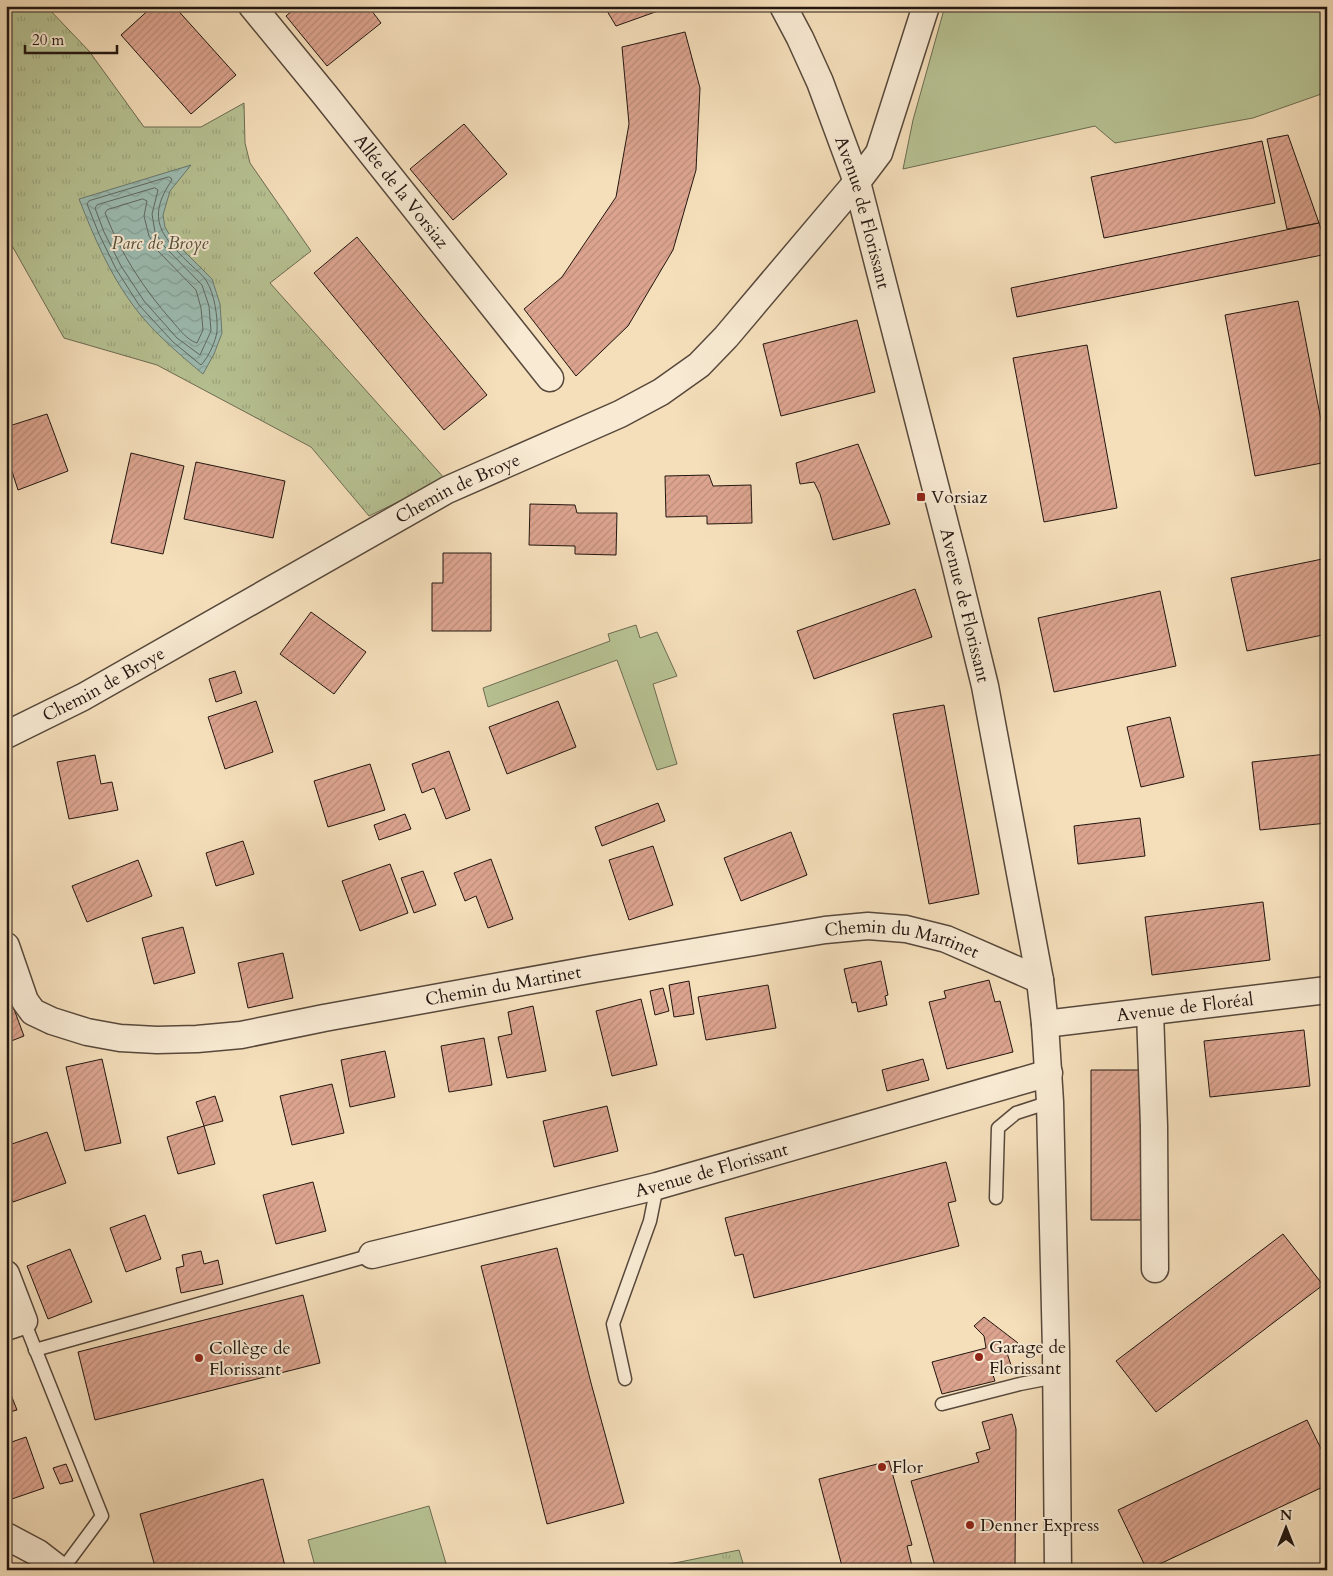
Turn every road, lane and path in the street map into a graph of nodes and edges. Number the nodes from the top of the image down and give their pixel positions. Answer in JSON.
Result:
{"nodes":[{"id":1,"x":252,"y":6,"type":"edge"},
{"id":2,"x":783,"y":6,"type":"edge"},
{"id":3,"x":926,"y":6,"type":"edge"},
{"id":4,"x":857,"y":182,"type":"junction"},
{"id":5,"x":550,"y":378,"type":"dead end"},
{"id":6,"x":6,"y":735,"type":"edge"},
{"id":7,"x":9,"y":963,"type":"edge"},
{"id":8,"x":1040,"y":980,"type":"junction"},
{"id":9,"x":1327,"y":990,"type":"edge"},
{"id":10,"x":1150,"y":1012,"type":"junction"},
{"id":11,"x":1045,"y":1024,"type":"junction"},
{"id":12,"x":1048,"y":1073,"type":"junction"},
{"id":13,"x":1050,"y":1102,"type":"junction"},
{"id":14,"x":658,"y":1186,"type":"junction"},
{"id":15,"x":996,"y":1198,"type":"dead end"},
{"id":16,"x":372,"y":1255,"type":"joint"},
{"id":17,"x":1155,"y":1269,"type":"dead end"},
{"id":18,"x":6,"y":1274,"type":"edge"},
{"id":19,"x":15,"y":1324,"type":"edge"},
{"id":20,"x":35,"y":1350,"type":"junction"},
{"id":21,"x":1056,"y":1377,"type":"junction"},
{"id":22,"x":625,"y":1379,"type":"dead end"},
{"id":23,"x":942,"y":1404,"type":"dead end"},
{"id":24,"x":6,"y":1536,"type":"edge"},
{"id":25,"x":61,"y":1570,"type":"edge"},
{"id":26,"x":1058,"y":1570,"type":"edge"}],
"edges":[{"from":1,"to":5,"type":"street","name":"Allée de la Vorsiaz"},
{"from":2,"to":4,"type":"street","name":"Avenue de Florissant"},
{"from":3,"to":4,"type":"street","name":"Chemin de Broye"},
{"from":4,"to":6,"type":"street","name":"Chemin de Broye"},
{"from":4,"to":8,"type":"street","name":"Avenue de Florissant"},
{"from":7,"to":8,"type":"street","name":"Chemin du Martinet"},
{"from":8,"to":11,"type":"street","name":"Avenue de Florissant"},
{"from":9,"to":10,"type":"street","name":"Avenue de Floréal"},
{"from":10,"to":11,"type":"street","name":"Avenue de Floréal"},
{"from":10,"to":17,"type":"street"},
{"from":11,"to":12,"type":"street","name":"Avenue de Florissant"},
{"from":12,"to":13,"type":"street","name":"Avenue de Florissant"},
{"from":12,"to":14,"type":"street","name":"Avenue de Florissant"},
{"from":13,"to":15,"type":"lane"},
{"from":13,"to":21,"type":"street","name":"Avenue de Florissant"},
{"from":14,"to":16,"type":"street","name":"Avenue de Florissant"},
{"from":14,"to":22,"type":"lane"},
{"from":16,"to":20,"type":"lane"},
{"from":18,"to":19,"type":"street"},
{"from":19,"to":20,"type":"lane"},
{"from":20,"to":25,"type":"lane"},
{"from":21,"to":23,"type":"lane"},
{"from":21,"to":26,"type":"street","name":"Avenue de Florissant"},
{"from":24,"to":25,"type":"street"}]}
